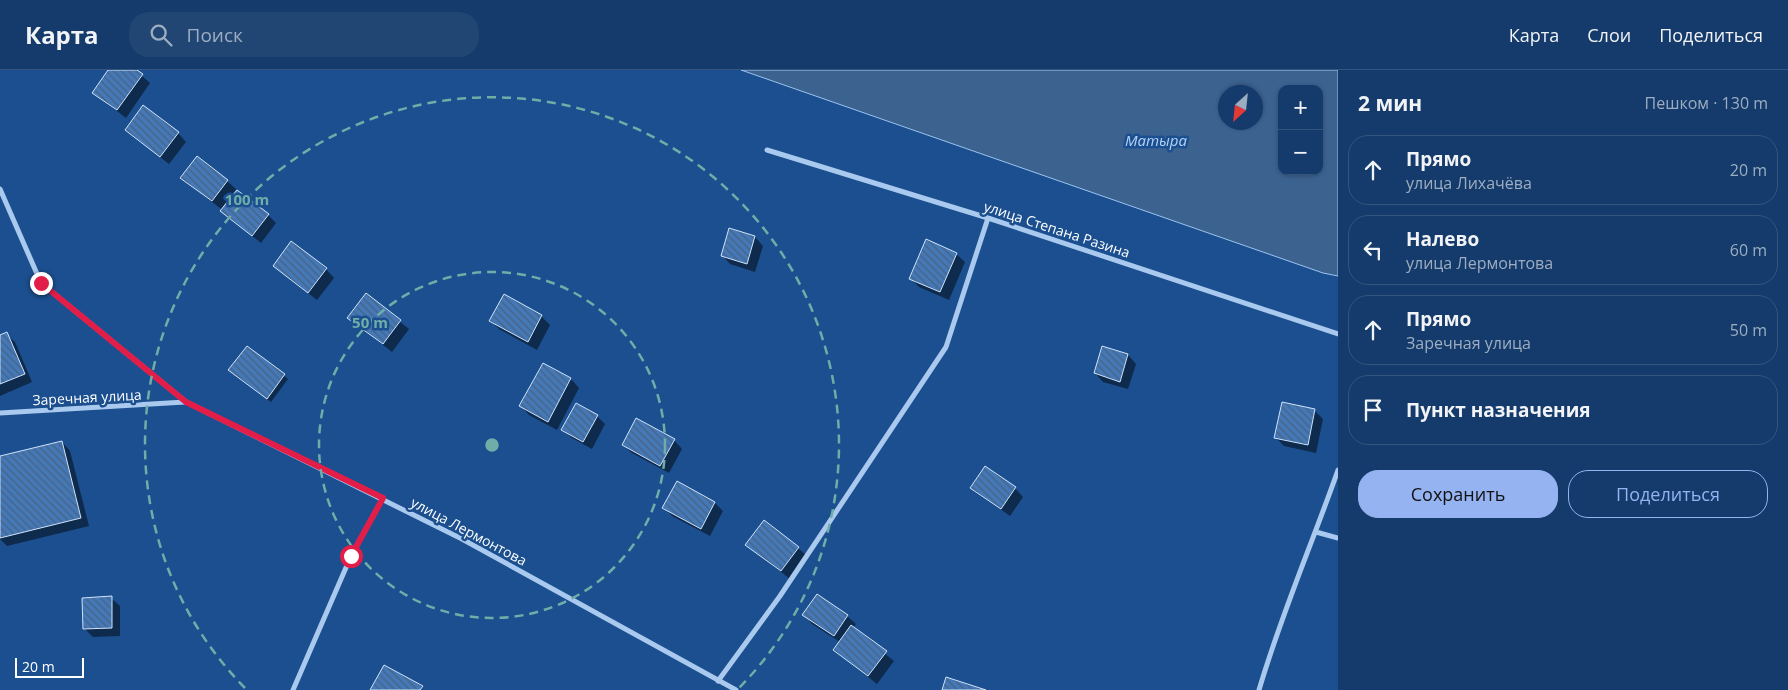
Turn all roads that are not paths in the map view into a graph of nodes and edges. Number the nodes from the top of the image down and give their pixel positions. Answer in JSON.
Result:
{"nodes":[{"id":1,"x":767,"y":150,"type":"dead end"},
{"id":2,"x":0,"y":189,"type":"edge"},
{"id":3,"x":988,"y":218,"type":"junction"},
{"id":4,"x":1338,"y":334,"type":"edge"},
{"id":5,"x":186,"y":402,"type":"junction"},
{"id":6,"x":0,"y":413,"type":"edge"},
{"id":7,"x":1338,"y":470,"type":"edge"},
{"id":8,"x":383,"y":498,"type":"junction"},
{"id":9,"x":1316,"y":532,"type":"junction"},
{"id":10,"x":1338,"y":538,"type":"edge"},
{"id":11,"x":718,"y":681,"type":"junction"},
{"id":12,"x":293,"y":690,"type":"edge"},
{"id":13,"x":736,"y":690,"type":"edge"},
{"id":14,"x":1258,"y":690,"type":"edge"}],
"edges":[{"from":1,"to":3,"type":"street","name":"улица Степана Разина"},
{"from":2,"to":5,"type":"street","name":"Заречная улица"},
{"from":3,"to":4,"type":"street","name":"улица Степана Разина"},
{"from":3,"to":11,"type":"street"},
{"from":5,"to":6,"type":"street","name":"Заречная улица"},
{"from":5,"to":8,"type":"street","name":"улица Лермонтова"},
{"from":7,"to":9,"type":"street"},
{"from":8,"to":11,"type":"street","name":"улица Лермонтова"},
{"from":8,"to":12,"type":"street"},
{"from":9,"to":10,"type":"street"},
{"from":9,"to":14,"type":"street"},
{"from":11,"to":13,"type":"street","name":"улица Лермонтова"}]}
